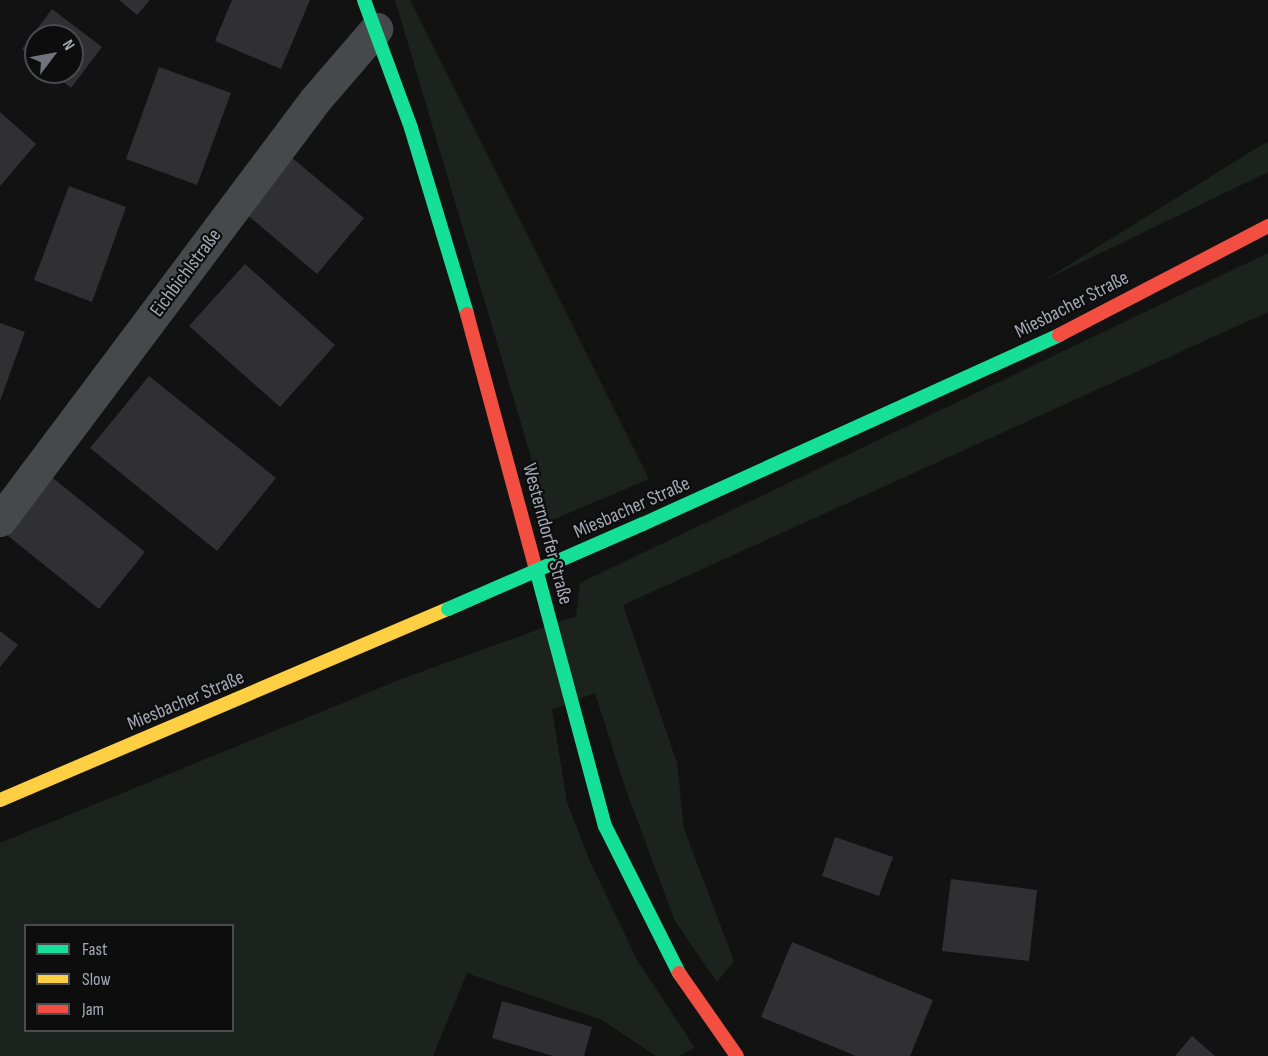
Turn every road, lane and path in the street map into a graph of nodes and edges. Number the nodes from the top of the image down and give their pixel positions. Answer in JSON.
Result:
{"nodes":[{"id":1,"x":370,"y":14,"type":"edge"},
{"id":2,"x":1268,"y":226,"type":"edge"},
{"id":3,"x":0,"y":520,"type":"edge"},
{"id":4,"x":0,"y":800,"type":"edge"},
{"id":5,"x":737,"y":1056,"type":"edge"}],
"edges":[{"from":1,"to":3,"type":"street","name":"Eichbichlstraße"},
{"from":1,"to":5,"type":"main road","name":"Westerndorfer Straße"},
{"from":2,"to":4,"type":"main road","name":"Miesbacher Straße","bridge":true}]}
